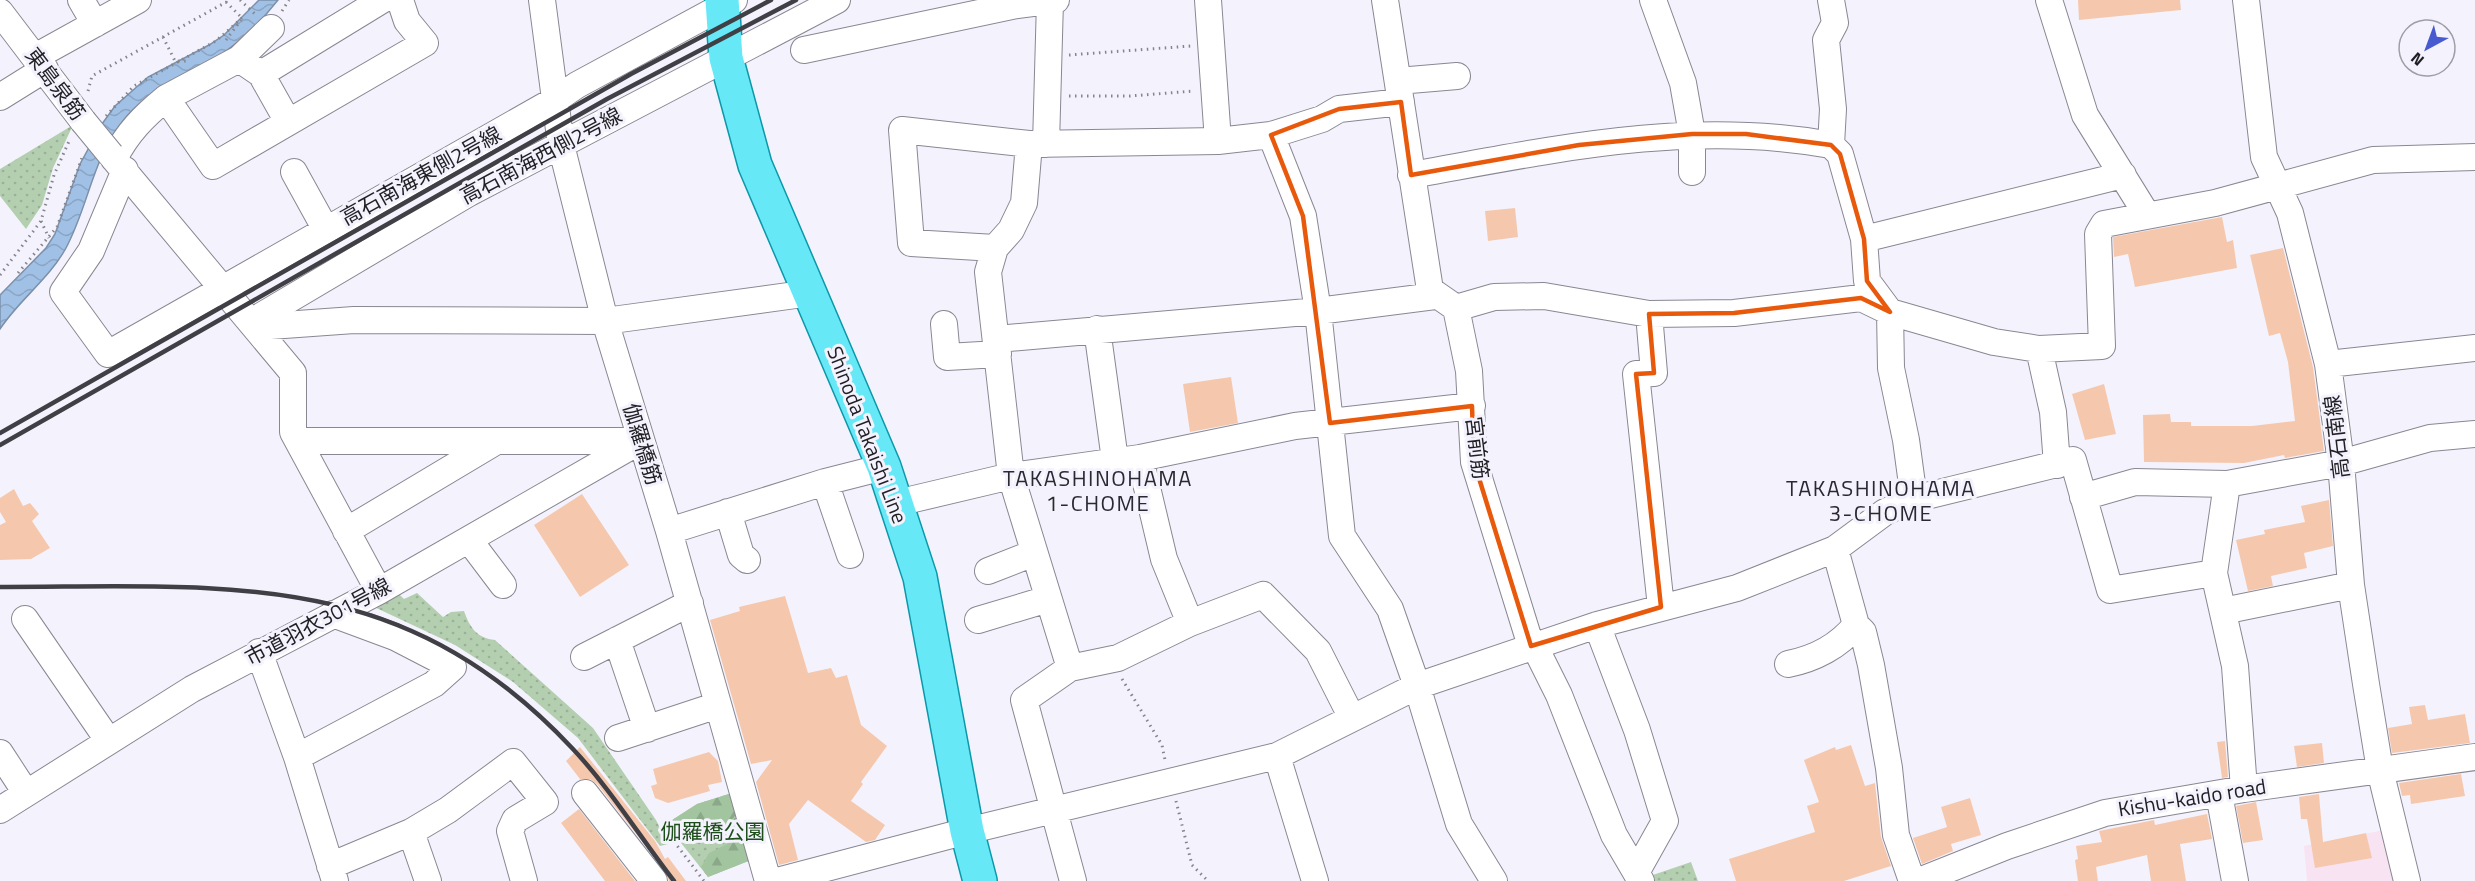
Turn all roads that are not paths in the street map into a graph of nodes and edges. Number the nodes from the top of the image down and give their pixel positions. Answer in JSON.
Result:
{"nodes":[{"id":1,"x":81,"y":0,"type":"edge"},
{"id":2,"x":138,"y":0,"type":"edge"},
{"id":3,"x":382,"y":0,"type":"edge"},
{"id":4,"x":400,"y":0,"type":"edge"},
{"id":5,"x":542,"y":0,"type":"edge"},
{"id":6,"x":837,"y":0,"type":"edge"},
{"id":7,"x":1053,"y":0,"type":"edge"},
{"id":8,"x":1208,"y":0,"type":"edge"},
{"id":9,"x":1385,"y":0,"type":"edge"},
{"id":10,"x":1653,"y":0,"type":"edge"},
{"id":11,"x":1831,"y":0,"type":"edge"},
{"id":12,"x":2049,"y":0,"type":"edge"},
{"id":13,"x":2246,"y":0,"type":"edge"},
{"id":14,"x":726,"y":2,"type":"edge"},
{"id":15,"x":1017,"y":2,"type":"edge"},
{"id":16,"x":0,"y":12,"type":"edge"},
{"id":17,"x":95,"y":24,"type":"junction"},
{"id":18,"x":271,"y":28,"type":"dead end"},
{"id":19,"x":804,"y":50,"type":"dead end"},
{"id":20,"x":726,"y":58,"type":"junction"},
{"id":21,"x":239,"y":59,"type":"junction"},
{"id":22,"x":40,"y":63,"type":"junction"},
{"id":23,"x":261,"y":74,"type":"junction"},
{"id":24,"x":1457,"y":76,"type":"dead end"},
{"id":25,"x":1400,"y":91,"type":"junction"},
{"id":26,"x":0,"y":97,"type":"edge"},
{"id":27,"x":166,"y":98,"type":"junction"},
{"id":28,"x":555,"y":100,"type":"junction"},
{"id":29,"x":288,"y":122,"type":"junction"},
{"id":30,"x":1692,"y":134,"type":"junction"},
{"id":31,"x":1271,"y":135,"type":"junction"},
{"id":32,"x":1218,"y":141,"type":"junction"},
{"id":33,"x":1037,"y":144,"type":"junction"},
{"id":34,"x":561,"y":145,"type":"junction"},
{"id":35,"x":1831,"y":145,"type":"junction"},
{"id":36,"x":2475,"y":157,"type":"edge"},
{"id":37,"x":117,"y":161,"type":"junction"},
{"id":38,"x":294,"y":172,"type":"dead end"},
{"id":39,"x":1692,"y":172,"type":"dead end"},
{"id":40,"x":1411,"y":175,"type":"junction"},
{"id":41,"x":2123,"y":175,"type":"junction"},
{"id":42,"x":2276,"y":186,"type":"junction"},
{"id":43,"x":2147,"y":215,"type":"junction"},
{"id":44,"x":326,"y":230,"type":"junction"},
{"id":45,"x":1864,"y":239,"type":"junction"},
{"id":46,"x":995,"y":248,"type":"junction"},
{"id":47,"x":223,"y":288,"type":"junction"},
{"id":48,"x":810,"y":293,"type":"junction"},
{"id":49,"x":1445,"y":302,"type":"junction"},
{"id":50,"x":1318,"y":311,"type":"junction"},
{"id":51,"x":1890,"y":312,"type":"junction"},
{"id":52,"x":1649,"y":314,"type":"junction"},
{"id":53,"x":605,"y":321,"type":"junction"},
{"id":54,"x":944,"y":324,"type":"dead end"},
{"id":55,"x":254,"y":325,"type":"junction"},
{"id":56,"x":1097,"y":329,"type":"junction"},
{"id":57,"x":998,"y":346,"type":"junction"},
{"id":58,"x":2475,"y":348,"type":"edge"},
{"id":59,"x":2039,"y":349,"type":"junction"},
{"id":60,"x":2328,"y":364,"type":"junction"},
{"id":61,"x":1472,"y":406,"type":"junction"},
{"id":62,"x":1330,"y":423,"type":"junction"},
{"id":63,"x":2475,"y":434,"type":"edge"},
{"id":64,"x":298,"y":441,"type":"junction"},
{"id":65,"x":496,"y":441,"type":"junction"},
{"id":66,"x":640,"y":441,"type":"junction"},
{"id":67,"x":1127,"y":459,"type":"junction"},
{"id":68,"x":2341,"y":463,"type":"junction"},
{"id":69,"x":2057,"y":465,"type":"junction"},
{"id":70,"x":884,"y":466,"type":"junction"},
{"id":71,"x":1011,"y":476,"type":"junction"},
{"id":72,"x":825,"y":482,"type":"junction"},
{"id":73,"x":2226,"y":484,"type":"junction"},
{"id":74,"x":2083,"y":497,"type":"junction"},
{"id":75,"x":1914,"y":499,"type":"junction"},
{"id":76,"x":897,"y":503,"type":"junction"},
{"id":77,"x":728,"y":512,"type":"junction"},
{"id":78,"x":346,"y":531,"type":"junction"},
{"id":79,"x":669,"y":531,"type":"junction"},
{"id":80,"x":469,"y":540,"type":"junction"},
{"id":81,"x":1835,"y":549,"type":"junction"},
{"id":82,"x":1034,"y":553,"type":"junction"},
{"id":83,"x":850,"y":555,"type":"dead end"},
{"id":84,"x":747,"y":560,"type":"dead end"},
{"id":85,"x":988,"y":571,"type":"dead end"},
{"id":86,"x":2214,"y":573,"type":"junction"},
{"id":87,"x":503,"y":585,"type":"dead end"},
{"id":88,"x":2351,"y":585,"type":"junction"},
{"id":89,"x":378,"y":591,"type":"junction"},
{"id":90,"x":1048,"y":600,"type":"junction"},
{"id":91,"x":690,"y":603,"type":"junction"},
{"id":92,"x":1661,"y":607,"type":"junction"},
{"id":93,"x":2223,"y":611,"type":"junction"},
{"id":94,"x":333,"y":615,"type":"junction"},
{"id":95,"x":25,"y":619,"type":"dead end"},
{"id":96,"x":978,"y":620,"type":"dead end"},
{"id":97,"x":1190,"y":623,"type":"junction"},
{"id":98,"x":1597,"y":625,"type":"junction"},
{"id":99,"x":1856,"y":625,"type":"junction"},
{"id":100,"x":617,"y":640,"type":"junction"},
{"id":101,"x":1531,"y":646,"type":"junction"},
{"id":102,"x":259,"y":652,"type":"junction"},
{"id":103,"x":584,"y":657,"type":"dead end"},
{"id":104,"x":1788,"y":664,"type":"dead end"},
{"id":105,"x":1070,"y":668,"type":"junction"},
{"id":106,"x":1417,"y":686,"type":"junction"},
{"id":107,"x":718,"y":705,"type":"junction"},
{"id":108,"x":1352,"y":718,"type":"junction"},
{"id":109,"x":647,"y":729,"type":"junction"},
{"id":110,"x":618,"y":738,"type":"dead end"},
{"id":111,"x":108,"y":740,"type":"junction"},
{"id":112,"x":0,"y":753,"type":"edge"},
{"id":113,"x":1277,"y":756,"type":"junction"},
{"id":114,"x":297,"y":757,"type":"junction"},
{"id":115,"x":2475,"y":757,"type":"edge"},
{"id":116,"x":2380,"y":770,"type":"junction"},
{"id":117,"x":2244,"y":789,"type":"junction"},
{"id":118,"x":26,"y":793,"type":"junction"},
{"id":119,"x":585,"y":793,"type":"dead end"},
{"id":120,"x":2219,"y":794,"type":"junction"},
{"id":121,"x":0,"y":810,"type":"edge"},
{"id":122,"x":1054,"y":812,"type":"junction"},
{"id":123,"x":967,"y":831,"type":"junction"},
{"id":124,"x":411,"y":832,"type":"junction"},
{"id":125,"x":333,"y":874,"type":"edge"},
{"id":126,"x":1639,"y":876,"type":"edge"},
{"id":127,"x":428,"y":881,"type":"edge"},
{"id":128,"x":524,"y":881,"type":"edge"},
{"id":129,"x":654,"y":881,"type":"edge"},
{"id":130,"x":768,"y":881,"type":"edge"},
{"id":131,"x":777,"y":881,"type":"edge"},
{"id":132,"x":980,"y":881,"type":"edge"},
{"id":133,"x":1073,"y":881,"type":"edge"},
{"id":134,"x":1315,"y":881,"type":"edge"},
{"id":135,"x":1494,"y":881,"type":"edge"},
{"id":136,"x":1912,"y":881,"type":"edge"},
{"id":137,"x":1919,"y":881,"type":"edge"},
{"id":138,"x":2235,"y":881,"type":"edge"},
{"id":139,"x":2407,"y":881,"type":"edge"}],
"edges":[{"from":1,"to":17,"type":"street"},
{"from":2,"to":17,"type":"street"},
{"from":3,"to":23,"type":"street"},
{"from":4,"to":29,"type":"street"},
{"from":5,"to":28,"type":"street","name":"伽羅橋筋"},
{"from":6,"to":20,"type":"street","name":"高石南海西側2号線"},
{"from":7,"to":15,"type":"street"},
{"from":7,"to":33,"type":"street"},
{"from":8,"to":32,"type":"street"},
{"from":9,"to":25,"type":"street","name":"宮前筋"},
{"from":10,"to":30,"type":"street"},
{"from":11,"to":35,"type":"street"},
{"from":12,"to":41,"type":"street"},
{"from":13,"to":42,"type":"street","name":"高石南線"},
{"from":14,"to":20,"type":"main road","name":"Shinoda Takaishi Line"},
{"from":14,"to":28,"type":"street","name":"高石南海東側2号線"},
{"from":15,"to":19,"type":"street"},
{"from":16,"to":22,"type":"street","name":"東島泉筋"},
{"from":17,"to":22,"type":"street"},
{"from":18,"to":21,"type":"street"},
{"from":20,"to":34,"type":"street","name":"高石南海西側2号線"},
{"from":20,"to":48,"type":"main road","name":"Shinoda Takaishi Line"},
{"from":21,"to":23,"type":"street"},
{"from":21,"to":27,"type":"street"},
{"from":22,"to":26,"type":"street"},
{"from":22,"to":37,"type":"street","name":"東島泉筋","bridge":true},
{"from":23,"to":29,"type":"street"},
{"from":24,"to":25,"type":"street"},
{"from":25,"to":31,"type":"street"},
{"from":25,"to":40,"type":"street","name":"宮前筋"},
{"from":27,"to":29,"type":"street"},
{"from":27,"to":37,"type":"street"},
{"from":28,"to":34,"type":"street","name":"伽羅橋筋"},
{"from":28,"to":44,"type":"street","name":"高石南海東側2号線"},
{"from":30,"to":35,"type":"street"},
{"from":30,"to":39,"type":"street"},
{"from":30,"to":40,"type":"street"},
{"from":31,"to":32,"type":"street"},
{"from":31,"to":50,"type":"street"},
{"from":32,"to":33,"type":"street"},
{"from":33,"to":46,"type":"street"},
{"from":33,"to":46,"type":"street"},
{"from":34,"to":53,"type":"street","name":"伽羅橋筋"},
{"from":34,"to":55,"type":"street","name":"高石南海西側2号線"},
{"from":35,"to":45,"type":"street"},
{"from":36,"to":42,"type":"street"},
{"from":37,"to":47,"type":"street","name":"東島泉筋"},
{"from":37,"to":47,"type":"street","name":"高石南海東側2号線"},
{"from":38,"to":44,"type":"street"},
{"from":40,"to":49,"type":"street","name":"宮前筋"},
{"from":41,"to":43,"type":"street"},
{"from":41,"to":45,"type":"street"},
{"from":42,"to":43,"type":"street"},
{"from":42,"to":60,"type":"street","name":"高石南線"},
{"from":43,"to":59,"type":"street"},
{"from":44,"to":47,"type":"street","name":"高石南海東側2号線"},
{"from":45,"to":51,"type":"street"},
{"from":46,"to":57,"type":"street"},
{"from":47,"to":55,"type":"street","name":"東島泉筋"},
{"from":48,"to":53,"type":"street"},
{"from":48,"to":70,"type":"main road","name":"Shinoda Takaishi Line"},
{"from":49,"to":50,"type":"street"},
{"from":49,"to":52,"type":"street"},
{"from":49,"to":61,"type":"street","name":"宮前筋"},
{"from":50,"to":56,"type":"street"},
{"from":50,"to":62,"type":"street"},
{"from":51,"to":52,"type":"street"},
{"from":51,"to":59,"type":"street"},
{"from":51,"to":75,"type":"street"},
{"from":52,"to":92,"type":"street"},
{"from":53,"to":55,"type":"street"},
{"from":53,"to":66,"type":"street","name":"伽羅橋筋"},
{"from":54,"to":57,"type":"street"},
{"from":55,"to":64,"type":"street","name":"東島泉筋"},
{"from":56,"to":57,"type":"street"},
{"from":56,"to":67,"type":"street"},
{"from":57,"to":71,"type":"street"},
{"from":58,"to":60,"type":"street"},
{"from":59,"to":69,"type":"street"},
{"from":60,"to":68,"type":"street","name":"高石南線"},
{"from":61,"to":62,"type":"street"},
{"from":61,"to":101,"type":"street","name":"宮前筋"},
{"from":62,"to":67,"type":"street"},
{"from":62,"to":106,"type":"street"},
{"from":63,"to":68,"type":"street"},
{"from":64,"to":65,"type":"street"},
{"from":64,"to":78,"type":"street","name":"東島泉筋"},
{"from":65,"to":66,"type":"street"},
{"from":65,"to":78,"type":"street"},
{"from":66,"to":79,"type":"street","name":"伽羅橋筋"},
{"from":66,"to":80,"type":"street","name":"市道羽衣301号線"},
{"from":67,"to":71,"type":"street"},
{"from":67,"to":97,"type":"street"},
{"from":68,"to":73,"type":"street"},
{"from":68,"to":88,"type":"street","name":"高石南線"},
{"from":69,"to":74,"type":"street"},
{"from":69,"to":75,"type":"street"},
{"from":70,"to":72,"type":"street"},
{"from":70,"to":76,"type":"main road","name":"Shinoda Takaishi Line"},
{"from":71,"to":76,"type":"street"},
{"from":71,"to":82,"type":"street"},
{"from":72,"to":77,"type":"street"},
{"from":72,"to":83,"type":"street"},
{"from":73,"to":74,"type":"street"},
{"from":73,"to":86,"type":"street"},
{"from":74,"to":86,"type":"street"},
{"from":75,"to":81,"type":"street"},
{"from":76,"to":123,"type":"main road","name":"Shinoda Takaishi Line"},
{"from":77,"to":79,"type":"street"},
{"from":77,"to":84,"type":"street"},
{"from":78,"to":89,"type":"street","name":"東島泉筋"},
{"from":79,"to":91,"type":"street","name":"伽羅橋筋"},
{"from":80,"to":87,"type":"street"},
{"from":80,"to":89,"type":"street","name":"市道羽衣301号線"},
{"from":81,"to":92,"type":"street"},
{"from":81,"to":99,"type":"street"},
{"from":82,"to":85,"type":"street"},
{"from":82,"to":90,"type":"street"},
{"from":86,"to":93,"type":"street"},
{"from":88,"to":93,"type":"street"},
{"from":88,"to":116,"type":"street","name":"高石南線"},
{"from":89,"to":94,"type":"street","name":"市道羽衣301号線"},
{"from":90,"to":96,"type":"street"},
{"from":90,"to":105,"type":"street"},
{"from":91,"to":100,"type":"street"},
{"from":91,"to":107,"type":"street","name":"伽羅橋筋"},
{"from":92,"to":98,"type":"street"},
{"from":93,"to":117,"type":"street"},
{"from":94,"to":102,"type":"street","name":"市道羽衣301号線"},
{"from":94,"to":114,"type":"street"},
{"from":95,"to":111,"type":"street"},
{"from":97,"to":105,"type":"street"},
{"from":97,"to":108,"type":"street"},
{"from":98,"to":101,"type":"street"},
{"from":98,"to":126,"type":"street"},
{"from":99,"to":104,"type":"street"},
{"from":99,"to":136,"type":"street"},
{"from":100,"to":103,"type":"street"},
{"from":100,"to":109,"type":"street"},
{"from":101,"to":106,"type":"street"},
{"from":101,"to":126,"type":"street","name":"宮前筋"},
{"from":102,"to":111,"type":"street","name":"市道羽衣301号線"},
{"from":102,"to":114,"type":"street"},
{"from":105,"to":122,"type":"street"},
{"from":106,"to":108,"type":"street"},
{"from":106,"to":135,"type":"street"},
{"from":107,"to":109,"type":"street"},
{"from":107,"to":130,"type":"street","name":"伽羅橋筋"},
{"from":108,"to":113,"type":"street"},
{"from":109,"to":110,"type":"street"},
{"from":111,"to":118,"type":"street","name":"市道羽衣301号線"},
{"from":112,"to":118,"type":"street"},
{"from":113,"to":122,"type":"street"},
{"from":113,"to":134,"type":"street"},
{"from":114,"to":125,"type":"street"},
{"from":115,"to":116,"type":"street","name":"Kishu-kaido road"},
{"from":116,"to":117,"type":"street","name":"Kishu-kaido road"},
{"from":116,"to":139,"type":"street","name":"高石南線"},
{"from":117,"to":120,"type":"street","name":"Kishu-kaido road"},
{"from":118,"to":121,"type":"street","name":"市道羽衣301号線"},
{"from":119,"to":129,"type":"street"},
{"from":120,"to":137,"type":"street","name":"Kishu-kaido road"},
{"from":120,"to":138,"type":"street"},
{"from":122,"to":123,"type":"street"},
{"from":122,"to":133,"type":"street"},
{"from":123,"to":131,"type":"street"},
{"from":123,"to":132,"type":"main road","name":"Shinoda Takaishi Line"},
{"from":124,"to":125,"type":"street"},
{"from":124,"to":127,"type":"street"},
{"from":124,"to":128,"type":"street"}]}
